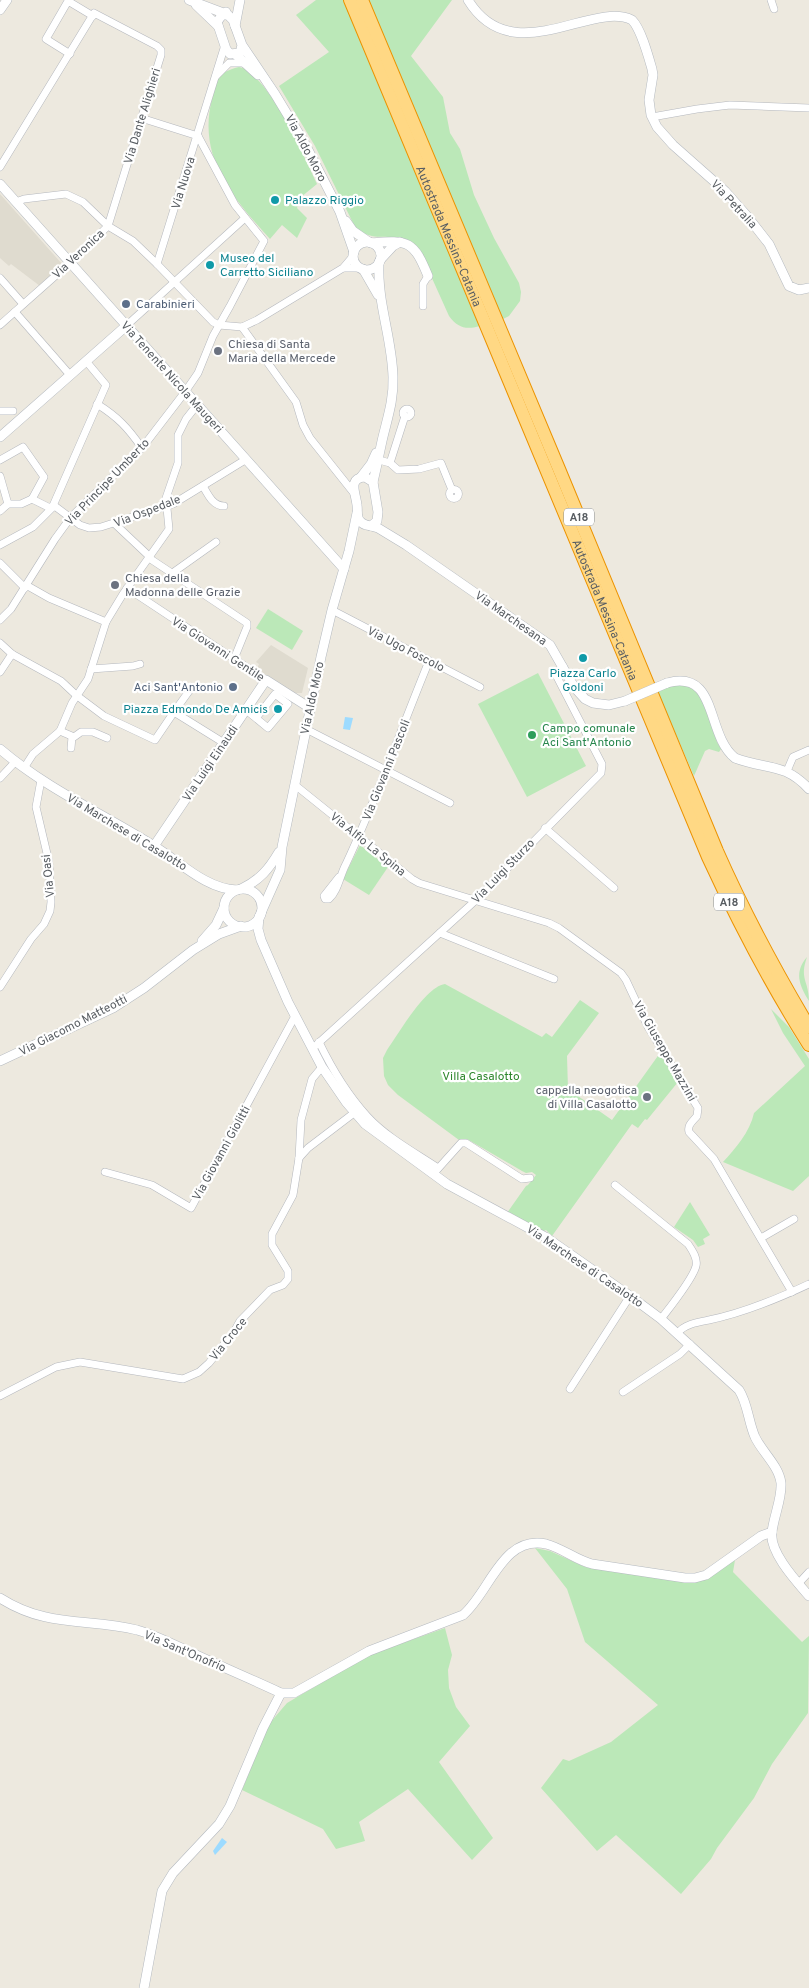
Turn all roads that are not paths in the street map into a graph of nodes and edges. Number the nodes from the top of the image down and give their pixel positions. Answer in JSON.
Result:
{"nodes":[{"id":1,"x":239,"y":0,"type":"edge"},
{"id":2,"x":350,"y":0,"type":"edge"},
{"id":3,"x":362,"y":0,"type":"edge"},
{"id":4,"x":771,"y":0,"type":"edge"},
{"id":5,"x":191,"y":1,"type":"edge"},
{"id":6,"x":471,"y":1,"type":"edge"},
{"id":7,"x":3,"y":4,"type":"edge"},
{"id":8,"x":774,"y":9,"type":"dead end"},
{"id":9,"x":224,"y":11,"type":"junction"},
{"id":10,"x":0,"y":15,"type":"edge"},
{"id":11,"x":93,"y":16,"type":"junction"},
{"id":12,"x":218,"y":26,"type":"junction"},
{"id":13,"x":235,"y":26,"type":"junction"},
{"id":14,"x":225,"y":45,"type":"junction"},
{"id":15,"x":242,"y":45,"type":"junction"},
{"id":16,"x":70,"y":54,"type":"junction"},
{"id":17,"x":235,"y":54,"type":"junction"},
{"id":18,"x":230,"y":63,"type":"junction"},
{"id":19,"x":244,"y":63,"type":"junction"},
{"id":20,"x":214,"y":78,"type":"junction"},
{"id":21,"x":269,"y":86,"type":"junction"},
{"id":22,"x":809,"y":108,"type":"edge"},
{"id":23,"x":652,"y":116,"type":"junction"},
{"id":24,"x":142,"y":118,"type":"junction"},
{"id":25,"x":198,"y":136,"type":"junction"},
{"id":26,"x":3,"y":156,"type":"edge"},
{"id":27,"x":0,"y":167,"type":"edge"},
{"id":28,"x":0,"y":184,"type":"edge"},
{"id":29,"x":16,"y":202,"type":"junction"},
{"id":30,"x":340,"y":212,"type":"junction"},
{"id":31,"x":245,"y":218,"type":"junction"},
{"id":32,"x":108,"y":226,"type":"junction"},
{"id":33,"x":402,"y":242,"type":"junction"},
{"id":34,"x":370,"y":243,"type":"junction"},
{"id":35,"x":354,"y":253,"type":"junction"},
{"id":36,"x":380,"y":261,"type":"junction"},
{"id":37,"x":71,"y":262,"type":"junction"},
{"id":38,"x":158,"y":264,"type":"junction"},
{"id":39,"x":343,"y":268,"type":"junction"},
{"id":40,"x":362,"y":269,"type":"junction"},
{"id":41,"x":428,"y":276,"type":"joint"},
{"id":42,"x":0,"y":278,"type":"edge"},
{"id":43,"x":174,"y":282,"type":"junction"},
{"id":44,"x":809,"y":288,"type":"edge"},
{"id":45,"x":380,"y":298,"type":"junction"},
{"id":46,"x":23,"y":304,"type":"junction"},
{"id":47,"x":423,"y":306,"type":"dead end"},
{"id":48,"x":15,"y":312,"type":"junction"},
{"id":49,"x":0,"y":325,"type":"edge"},
{"id":50,"x":219,"y":325,"type":"junction"},
{"id":51,"x":126,"y":326,"type":"junction"},
{"id":52,"x":242,"y":327,"type":"junction"},
{"id":53,"x":86,"y":361,"type":"junction"},
{"id":54,"x":70,"y":375,"type":"junction"},
{"id":55,"x":185,"y":392,"type":"junction"},
{"id":56,"x":97,"y":404,"type":"junction"},
{"id":57,"x":197,"y":406,"type":"junction"},
{"id":58,"x":0,"y":411,"type":"edge"},
{"id":59,"x":13,"y":411,"type":"dead end"},
{"id":60,"x":405,"y":416,"type":"dead end"},
{"id":61,"x":0,"y":437,"type":"edge"},
{"id":62,"x":382,"y":442,"type":"junction"},
{"id":63,"x":142,"y":448,"type":"junction"},
{"id":64,"x":0,"y":460,"type":"edge"},
{"id":65,"x":246,"y":460,"type":"junction"},
{"id":66,"x":379,"y":460,"type":"junction"},
{"id":67,"x":390,"y":463,"type":"junction"},
{"id":68,"x":0,"y":476,"type":"edge"},
{"id":69,"x":342,"y":477,"type":"junction"},
{"id":70,"x":359,"y":477,"type":"junction"},
{"id":71,"x":373,"y":482,"type":"junction"},
{"id":72,"x":203,"y":486,"type":"junction"},
{"id":73,"x":452,"y":490,"type":"dead end"},
{"id":74,"x":353,"y":492,"type":"junction"},
{"id":75,"x":32,"y":499,"type":"junction"},
{"id":76,"x":8,"y":504,"type":"junction"},
{"id":77,"x":166,"y":505,"type":"junction"},
{"id":78,"x":224,"y":506,"type":"dead end"},
{"id":79,"x":52,"y":508,"type":"junction"},
{"id":80,"x":0,"y":511,"type":"edge"},
{"id":81,"x":378,"y":512,"type":"junction"},
{"id":82,"x":357,"y":514,"type":"junction"},
{"id":83,"x":70,"y":518,"type":"junction"},
{"id":84,"x":115,"y":524,"type":"junction"},
{"id":85,"x":369,"y":525,"type":"junction"},
{"id":86,"x":216,"y":542,"type":"dead end"},
{"id":87,"x":0,"y":545,"type":"edge"},
{"id":88,"x":406,"y":545,"type":"junction"},
{"id":89,"x":349,"y":551,"type":"junction"},
{"id":90,"x":150,"y":557,"type":"junction"},
{"id":91,"x":0,"y":562,"type":"edge"},
{"id":92,"x":344,"y":569,"type":"junction"},
{"id":93,"x":171,"y":574,"type":"junction"},
{"id":94,"x":26,"y":586,"type":"junction"},
{"id":95,"x":127,"y":588,"type":"junction"},
{"id":96,"x":332,"y":610,"type":"junction"},
{"id":97,"x":0,"y":620,"type":"edge"},
{"id":98,"x":106,"y":622,"type":"junction"},
{"id":99,"x":0,"y":642,"type":"edge"},
{"id":100,"x":12,"y":654,"type":"junction"},
{"id":101,"x":234,"y":660,"type":"junction"},
{"id":102,"x":429,"y":661,"type":"junction"},
{"id":103,"x":140,"y":664,"type":"dead end"},
{"id":104,"x":562,"y":666,"type":"junction"},
{"id":105,"x":91,"y":668,"type":"junction"},
{"id":106,"x":0,"y":672,"type":"edge"},
{"id":107,"x":266,"y":680,"type":"junction"},
{"id":108,"x":192,"y":687,"type":"dead end"},
{"id":109,"x":480,"y":687,"type":"dead end"},
{"id":110,"x":76,"y":695,"type":"junction"},
{"id":111,"x":310,"y":708,"type":"junction"},
{"id":112,"x":246,"y":710,"type":"junction"},
{"id":113,"x":174,"y":712,"type":"junction"},
{"id":114,"x":256,"y":718,"type":"junction"},
{"id":115,"x":306,"y":729,"type":"junction"},
{"id":116,"x":60,"y":731,"type":"junction"},
{"id":117,"x":72,"y":737,"type":"junction"},
{"id":118,"x":107,"y":738,"type":"dead end"},
{"id":119,"x":224,"y":743,"type":"junction"},
{"id":120,"x":71,"y":748,"type":"dead end"},
{"id":121,"x":0,"y":749,"type":"edge"},
{"id":122,"x":809,"y":750,"type":"edge"},
{"id":123,"x":15,"y":762,"type":"junction"},
{"id":124,"x":24,"y":768,"type":"junction"},
{"id":125,"x":386,"y":770,"type":"junction"},
{"id":126,"x":787,"y":771,"type":"junction"},
{"id":127,"x":0,"y":778,"type":"edge"},
{"id":128,"x":41,"y":780,"type":"junction"},
{"id":129,"x":295,"y":785,"type":"junction"},
{"id":130,"x":809,"y":789,"type":"edge"},
{"id":131,"x":450,"y":803,"type":"dead end"},
{"id":132,"x":545,"y":828,"type":"junction"},
{"id":133,"x":359,"y":837,"type":"junction"},
{"id":134,"x":154,"y":846,"type":"junction"},
{"id":135,"x":282,"y":847,"type":"junction"},
{"id":136,"x":340,"y":877,"type":"dead end"},
{"id":137,"x":212,"y":884,"type":"junction"},
{"id":138,"x":614,"y":888,"type":"dead end"},
{"id":139,"x":238,"y":890,"type":"junction"},
{"id":140,"x":476,"y":900,"type":"junction"},
{"id":141,"x":224,"y":906,"type":"junction"},
{"id":142,"x":260,"y":916,"type":"junction"},
{"id":143,"x":241,"y":926,"type":"junction"},
{"id":144,"x":440,"y":933,"type":"junction"},
{"id":145,"x":261,"y":940,"type":"junction"},
{"id":146,"x":193,"y":950,"type":"junction"},
{"id":147,"x":554,"y":979,"type":"dead end"},
{"id":148,"x":0,"y":987,"type":"edge"},
{"id":149,"x":295,"y":1016,"type":"junction"},
{"id":150,"x":809,"y":1026,"type":"edge"},
{"id":151,"x":316,"y":1045,"type":"junction"},
{"id":152,"x":809,"y":1045,"type":"edge"},
{"id":153,"x":0,"y":1061,"type":"edge"},
{"id":154,"x":322,"y":1066,"type":"junction"},
{"id":155,"x":354,"y":1113,"type":"junction"},
{"id":156,"x":299,"y":1158,"type":"junction"},
{"id":157,"x":435,"y":1171,"type":"junction"},
{"id":158,"x":105,"y":1172,"type":"dead end"},
{"id":159,"x":530,"y":1178,"type":"dead end"},
{"id":160,"x":615,"y":1185,"type":"dead end"},
{"id":161,"x":794,"y":1219,"type":"dead end"},
{"id":162,"x":760,"y":1238,"type":"junction"},
{"id":163,"x":809,"y":1284,"type":"edge"},
{"id":164,"x":792,"y":1292,"type":"junction"},
{"id":165,"x":630,"y":1296,"type":"junction"},
{"id":166,"x":662,"y":1319,"type":"junction"},
{"id":167,"x":678,"y":1333,"type":"junction"},
{"id":168,"x":690,"y":1344,"type":"junction"},
{"id":169,"x":570,"y":1389,"type":"dead end"},
{"id":170,"x":623,"y":1392,"type":"dead end"},
{"id":171,"x":0,"y":1396,"type":"edge"},
{"id":172,"x":772,"y":1532,"type":"junction"},
{"id":173,"x":809,"y":1572,"type":"edge"},
{"id":174,"x":798,"y":1584,"type":"junction"},
{"id":175,"x":809,"y":1596,"type":"edge"},
{"id":176,"x":0,"y":1598,"type":"edge"},
{"id":177,"x":281,"y":1693,"type":"junction"},
{"id":178,"x":144,"y":1988,"type":"edge"}],
"edges":[{"from":1,"to":9,"type":"street"},
{"from":1,"to":13,"type":"street"},
{"from":2,"to":152,"type":"highway","name":"Autostrada Messina-Catania","number":"A18"},
{"from":3,"to":150,"type":"highway","name":"Autostrada Messina-Catania","number":"A18"},
{"from":4,"to":8,"type":"street"},
{"from":5,"to":9,"type":"street"},
{"from":5,"to":12,"type":"street"},
{"from":6,"to":23,"type":"street"},
{"from":7,"to":10,"type":"street"},
{"from":9,"to":12,"type":"street"},
{"from":9,"to":13,"type":"street"},
{"from":11,"to":16,"type":"street"},
{"from":11,"to":16,"type":"street"},
{"from":11,"to":24,"type":"street","name":"Via Dante Alighieri"},
{"from":12,"to":14,"type":"street"},
{"from":13,"to":15,"type":"street"},
{"from":14,"to":17,"type":"street"},
{"from":14,"to":20,"type":"street","name":"Via Nuova"},
{"from":15,"to":17,"type":"street"},
{"from":15,"to":21,"type":"street"},
{"from":16,"to":26,"type":"street"},
{"from":17,"to":18,"type":"street"},
{"from":17,"to":19,"type":"street"},
{"from":18,"to":19,"type":"street"},
{"from":18,"to":20,"type":"street"},
{"from":19,"to":21,"type":"street"},
{"from":20,"to":25,"type":"street","name":"Via Nuova"},
{"from":21,"to":30,"type":"street","name":"Via Aldo Moro"},
{"from":22,"to":23,"type":"street"},
{"from":23,"to":44,"type":"street","name":"Via Petralia"},
{"from":24,"to":25,"type":"street"},
{"from":24,"to":32,"type":"street","name":"Via Dante Alighieri"},
{"from":25,"to":31,"type":"street","name":"Via Principe Umberto"},
{"from":25,"to":38,"type":"street","name":"Via Nuova"},
{"from":26,"to":27,"type":"street"},
{"from":28,"to":29,"type":"street","name":"Via Tenente Nicola Maugeri"},
{"from":29,"to":32,"type":"street"},
{"from":29,"to":37,"type":"street","name":"Via Tenente Nicola Maugeri"},
{"from":30,"to":34,"type":"street"},
{"from":30,"to":35,"type":"street"},
{"from":31,"to":43,"type":"street"},
{"from":31,"to":50,"type":"street","name":"Via Principe Umberto"},
{"from":32,"to":37,"type":"street","name":"Via Veronica"},
{"from":32,"to":38,"type":"street","name":"Via Veronica"},
{"from":33,"to":34,"type":"street"},
{"from":33,"to":36,"type":"street"},
{"from":33,"to":41,"type":"street"},
{"from":34,"to":35,"type":"street"},
{"from":34,"to":36,"type":"street"},
{"from":35,"to":39,"type":"street"},
{"from":35,"to":40,"type":"street"},
{"from":36,"to":40,"type":"street"},
{"from":36,"to":45,"type":"street"},
{"from":37,"to":46,"type":"street","name":"Via Veronica"},
{"from":37,"to":51,"type":"street","name":"Via Tenente Nicola Maugeri"},
{"from":38,"to":43,"type":"street"},
{"from":39,"to":40,"type":"street"},
{"from":39,"to":52,"type":"street"},
{"from":40,"to":45,"type":"street"},
{"from":41,"to":47,"type":"street"},
{"from":42,"to":46,"type":"street"},
{"from":43,"to":50,"type":"street"},
{"from":43,"to":51,"type":"street"},
{"from":45,"to":62,"type":"street"},
{"from":46,"to":48,"type":"street","name":"Via Veronica"},
{"from":48,"to":49,"type":"street","name":"Via Veronica"},
{"from":48,"to":54,"type":"street"},
{"from":50,"to":52,"type":"street"},
{"from":50,"to":55,"type":"street","name":"Via Principe Umberto"},
{"from":51,"to":53,"type":"street"},
{"from":51,"to":55,"type":"street","name":"Via Tenente Nicola Maugeri"},
{"from":52,"to":69,"type":"street"},
{"from":53,"to":54,"type":"street"},
{"from":53,"to":56,"type":"street"},
{"from":54,"to":61,"type":"street"},
{"from":55,"to":57,"type":"street","name":"Via Tenente Nicola Maugeri"},
{"from":55,"to":63,"type":"street","name":"Via Principe Umberto"},
{"from":56,"to":63,"type":"street"},
{"from":56,"to":79,"type":"street"},
{"from":57,"to":65,"type":"street","name":"Via Tenente Nicola Maugeri"},
{"from":57,"to":77,"type":"street"},
{"from":58,"to":59,"type":"street"},
{"from":60,"to":67,"type":"street"},
{"from":62,"to":66,"type":"street"},
{"from":62,"to":70,"type":"street"},
{"from":63,"to":83,"type":"street","name":"Via Principe Umberto"},
{"from":64,"to":75,"type":"street"},
{"from":65,"to":72,"type":"street","name":"Via Ospedale"},
{"from":65,"to":92,"type":"street","name":"Via Tenente Nicola Maugeri"},
{"from":66,"to":67,"type":"street"},
{"from":66,"to":71,"type":"street"},
{"from":67,"to":73,"type":"street"},
{"from":68,"to":76,"type":"street"},
{"from":69,"to":70,"type":"street"},
{"from":69,"to":74,"type":"street"},
{"from":70,"to":71,"type":"street"},
{"from":70,"to":74,"type":"street"},
{"from":71,"to":81,"type":"street"},
{"from":72,"to":77,"type":"street","name":"Via Ospedale"},
{"from":72,"to":78,"type":"street"},
{"from":74,"to":82,"type":"street"},
{"from":75,"to":76,"type":"street"},
{"from":75,"to":79,"type":"street","name":"Via Ospedale"},
{"from":76,"to":80,"type":"street"},
{"from":77,"to":84,"type":"street","name":"Via Ospedale"},
{"from":77,"to":90,"type":"street"},
{"from":79,"to":83,"type":"street","name":"Via Ospedale"},
{"from":79,"to":87,"type":"street"},
{"from":81,"to":85,"type":"street"},
{"from":81,"to":88,"type":"street"},
{"from":82,"to":85,"type":"street"},
{"from":82,"to":89,"type":"street"},
{"from":83,"to":84,"type":"street","name":"Via Ospedale"},
{"from":83,"to":94,"type":"street","name":"Via Principe Umberto"},
{"from":84,"to":90,"type":"street"},
{"from":85,"to":88,"type":"street"},
{"from":85,"to":89,"type":"street"},
{"from":86,"to":93,"type":"street"},
{"from":88,"to":104,"type":"street","name":"Via Marchesana"},
{"from":89,"to":92,"type":"street","name":"Via Aldo Moro"},
{"from":90,"to":93,"type":"street"},
{"from":90,"to":95,"type":"street"},
{"from":91,"to":94,"type":"street"},
{"from":92,"to":96,"type":"street","name":"Via Aldo Moro"},
{"from":93,"to":101,"type":"street"},
{"from":94,"to":97,"type":"street","name":"Via Principe Umberto"},
{"from":94,"to":98,"type":"street"},
{"from":95,"to":98,"type":"street"},
{"from":95,"to":101,"type":"street","name":"Via Giovanni Gentile"},
{"from":96,"to":102,"type":"street","name":"Via Ugo Foscolo"},
{"from":96,"to":111,"type":"street","name":"Via Aldo Moro"},
{"from":98,"to":105,"type":"street"},
{"from":99,"to":100,"type":"street"},
{"from":100,"to":106,"type":"street"},
{"from":100,"to":110,"type":"street"},
{"from":101,"to":107,"type":"street","name":"Via Giovanni Gentile"},
{"from":102,"to":109,"type":"street","name":"Via Ugo Foscolo"},
{"from":102,"to":125,"type":"street","name":"Via Giovanni Pascoli"},
{"from":103,"to":105,"type":"street"},
{"from":104,"to":126,"type":"street","name":"Via Marchesana","bridge":true},
{"from":104,"to":132,"type":"street","name":"Via Luigi Sturzo"},
{"from":105,"to":110,"type":"street"},
{"from":107,"to":111,"type":"street","name":"Via Giovanni Gentile"},
{"from":107,"to":112,"type":"street","name":"Via Luigi Einaudi"},
{"from":108,"to":113,"type":"street"},
{"from":110,"to":113,"type":"street"},
{"from":110,"to":116,"type":"street"},
{"from":111,"to":115,"type":"street","name":"Via Aldo Moro"},
{"from":112,"to":114,"type":"street"},
{"from":112,"to":119,"type":"street","name":"Via Luigi Einaudi"},
{"from":113,"to":119,"type":"street"},
{"from":114,"to":114,"type":"street"},
{"from":115,"to":125,"type":"street"},
{"from":115,"to":129,"type":"street","name":"Via Aldo Moro"},
{"from":116,"to":117,"type":"street"},
{"from":116,"to":124,"type":"street"},
{"from":117,"to":118,"type":"street"},
{"from":117,"to":120,"type":"street"},
{"from":119,"to":134,"type":"street","name":"Via Luigi Einaudi"},
{"from":121,"to":123,"type":"street","name":"Via Marchese di Casalotto"},
{"from":122,"to":126,"type":"street"},
{"from":123,"to":124,"type":"street","name":"Via Marchese di Casalotto"},
{"from":123,"to":127,"type":"street"},
{"from":124,"to":128,"type":"street","name":"Via Marchese di Casalotto"},
{"from":125,"to":131,"type":"street"},
{"from":125,"to":133,"type":"street","name":"Via Giovanni Pascoli"},
{"from":126,"to":130,"type":"street","name":"Via Marchesana"},
{"from":128,"to":134,"type":"street","name":"Via Marchese di Casalotto"},
{"from":128,"to":148,"type":"street","name":"Via Oasi"},
{"from":129,"to":133,"type":"street","name":"Via Alfio La Spina"},
{"from":129,"to":135,"type":"street","name":"Via Aldo Moro"},
{"from":132,"to":138,"type":"street"},
{"from":132,"to":140,"type":"street","name":"Via Luigi Sturzo"},
{"from":133,"to":136,"type":"street","name":"Via Giovanni Pascoli"},
{"from":133,"to":140,"type":"street","name":"Via Alfio La Spina"},
{"from":134,"to":137,"type":"street","name":"Via Marchese di Casalotto"},
{"from":135,"to":139,"type":"street"},
{"from":135,"to":142,"type":"street"},
{"from":137,"to":139,"type":"street"},
{"from":137,"to":141,"type":"street"},
{"from":139,"to":141,"type":"street"},
{"from":139,"to":142,"type":"street"},
{"from":140,"to":144,"type":"street","name":"Via Luigi Sturzo"},
{"from":140,"to":162,"type":"street","name":"Via Giuseppe Mazzini"},
{"from":141,"to":143,"type":"street"},
{"from":141,"to":146,"type":"street"},
{"from":142,"to":143,"type":"street"},
{"from":142,"to":145,"type":"street"},
{"from":143,"to":145,"type":"street"},
{"from":143,"to":146,"type":"street"},
{"from":144,"to":147,"type":"street"},
{"from":144,"to":151,"type":"street","name":"Via Luigi Sturzo"},
{"from":145,"to":149,"type":"street","name":"Via Marchese di Casalotto"},
{"from":146,"to":153,"type":"street","name":"Via Giacomo Matteotti"},
{"from":149,"to":151,"type":"street","name":"Via Marchese di Casalotto"},
{"from":149,"to":158,"type":"street","name":"Via Giovanni Giolitti"},
{"from":151,"to":154,"type":"street","name":"Via Marchese di Casalotto"},
{"from":151,"to":157,"type":"street"},
{"from":154,"to":155,"type":"street","name":"Via Marchese di Casalotto"},
{"from":154,"to":156,"type":"street","name":"Via Croce"},
{"from":155,"to":156,"type":"street"},
{"from":155,"to":157,"type":"street","name":"Via Marchese di Casalotto"},
{"from":156,"to":171,"type":"street","name":"Via Croce"},
{"from":157,"to":159,"type":"street"},
{"from":157,"to":165,"type":"street","name":"Via Marchese di Casalotto"},
{"from":160,"to":166,"type":"street"},
{"from":161,"to":162,"type":"street"},
{"from":162,"to":164,"type":"street","name":"Via Giuseppe Mazzini"},
{"from":163,"to":164,"type":"street"},
{"from":164,"to":167,"type":"street"},
{"from":165,"to":166,"type":"street","name":"Via Marchese di Casalotto"},
{"from":165,"to":169,"type":"street"},
{"from":166,"to":167,"type":"street","name":"Via Marchese di Casalotto"},
{"from":167,"to":168,"type":"street","name":"Via Marchese di Casalotto"},
{"from":168,"to":170,"type":"street"},
{"from":168,"to":172,"type":"street","name":"Via Marchese di Casalotto"},
{"from":172,"to":174,"type":"street"},
{"from":172,"to":177,"type":"street"},
{"from":173,"to":174,"type":"street"},
{"from":174,"to":175,"type":"street"},
{"from":176,"to":177,"type":"street","name":"Via Sant'Onofrio"},
{"from":177,"to":178,"type":"street"}]}
